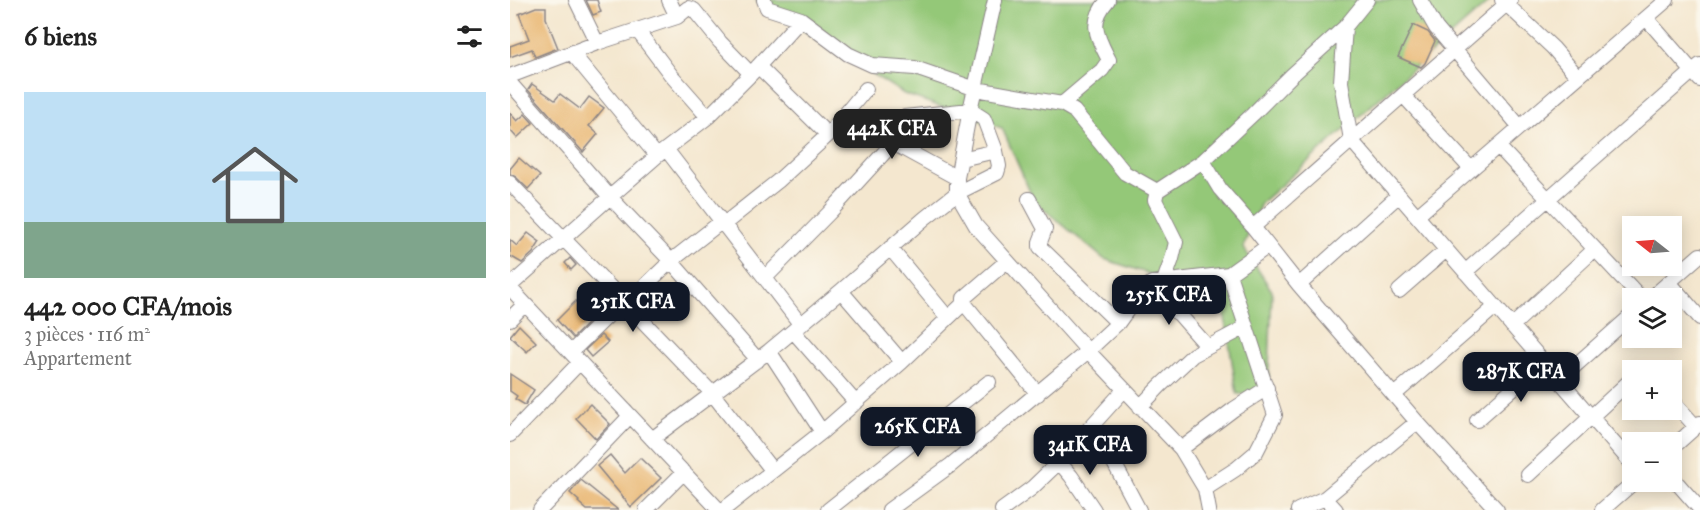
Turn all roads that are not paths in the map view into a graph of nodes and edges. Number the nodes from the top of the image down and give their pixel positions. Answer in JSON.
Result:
{"nodes":[{"id":1,"x":576,"y":0,"type":"edge"},
{"id":2,"x":669,"y":0,"type":"edge"},
{"id":3,"x":764,"y":0,"type":"edge"},
{"id":4,"x":995,"y":0,"type":"edge"},
{"id":5,"x":1108,"y":0,"type":"edge"},
{"id":6,"x":1367,"y":0,"type":"edge"},
{"id":7,"x":1420,"y":0,"type":"edge"},
{"id":8,"x":1667,"y":0,"type":"edge"},
{"id":9,"x":1506,"y":2,"type":"edge"},
{"id":10,"x":677,"y":17,"type":"junction"},
{"id":11,"x":1646,"y":18,"type":"junction"},
{"id":12,"x":801,"y":19,"type":"junction"},
{"id":13,"x":1345,"y":27,"type":"junction"},
{"id":14,"x":637,"y":30,"type":"junction"},
{"id":15,"x":597,"y":43,"type":"junction"},
{"id":16,"x":1454,"y":50,"type":"junction"},
{"id":17,"x":572,"y":53,"type":"junction"},
{"id":18,"x":755,"y":70,"type":"junction"},
{"id":19,"x":1698,"y":72,"type":"edge"},
{"id":20,"x":510,"y":76,"type":"edge"},
{"id":21,"x":1578,"y":77,"type":"junction"},
{"id":22,"x":510,"y":82,"type":"edge"},
{"id":23,"x":866,"y":89,"type":"dead end"},
{"id":24,"x":976,"y":89,"type":"junction"},
{"id":25,"x":1403,"y":95,"type":"junction"},
{"id":26,"x":1062,"y":104,"type":"junction"},
{"id":27,"x":970,"y":110,"type":"junction"},
{"id":28,"x":846,"y":112,"type":"junction"},
{"id":29,"x":708,"y":117,"type":"junction"},
{"id":30,"x":1520,"y":127,"type":"junction"},
{"id":31,"x":828,"y":135,"type":"junction"},
{"id":32,"x":1351,"y":140,"type":"junction"},
{"id":33,"x":892,"y":143,"type":"junction"},
{"id":34,"x":1498,"y":146,"type":"junction"},
{"id":35,"x":996,"y":151,"type":"junction"},
{"id":36,"x":662,"y":153,"type":"junction"},
{"id":37,"x":961,"y":159,"type":"junction"},
{"id":38,"x":1203,"y":161,"type":"junction"},
{"id":39,"x":1471,"y":170,"type":"junction"},
{"id":40,"x":957,"y":178,"type":"junction"},
{"id":41,"x":510,"y":183,"type":"edge"},
{"id":42,"x":1157,"y":191,"type":"junction"},
{"id":43,"x":957,"y":193,"type":"junction"},
{"id":44,"x":1399,"y":195,"type":"junction"},
{"id":45,"x":610,"y":197,"type":"junction"},
{"id":46,"x":1029,"y":199,"type":"dead end"},
{"id":47,"x":1547,"y":199,"type":"junction"},
{"id":48,"x":1417,"y":216,"type":"junction"},
{"id":49,"x":722,"y":223,"type":"junction"},
{"id":50,"x":1253,"y":227,"type":"junction"},
{"id":51,"x":564,"y":239,"type":"junction"},
{"id":52,"x":1268,"y":246,"type":"junction"},
{"id":53,"x":890,"y":248,"type":"junction"},
{"id":54,"x":1595,"y":249,"type":"junction"},
{"id":55,"x":1446,"y":250,"type":"junction"},
{"id":56,"x":1700,"y":255,"type":"edge"},
{"id":57,"x":671,"y":261,"type":"junction"},
{"id":58,"x":1007,"y":261,"type":"junction"},
{"id":59,"x":1465,"y":272,"type":"junction"},
{"id":60,"x":1229,"y":274,"type":"junction"},
{"id":61,"x":766,"y":276,"type":"junction"},
{"id":62,"x":1164,"y":281,"type":"junction"},
{"id":63,"x":1669,"y":282,"type":"junction"},
{"id":64,"x":1299,"y":285,"type":"junction"},
{"id":65,"x":510,"y":287,"type":"edge"},
{"id":66,"x":1632,"y":288,"type":"edge"},
{"id":67,"x":1662,"y":288,"type":"edge"},
{"id":68,"x":841,"y":291,"type":"junction"},
{"id":69,"x":1142,"y":291,"type":"junction"},
{"id":70,"x":1399,"y":291,"type":"dead end"},
{"id":71,"x":625,"y":302,"type":"junction"},
{"id":72,"x":964,"y":303,"type":"junction"},
{"id":73,"x":525,"y":304,"type":"junction"},
{"id":74,"x":1495,"y":307,"type":"junction"},
{"id":75,"x":948,"y":318,"type":"junction"},
{"id":76,"x":1700,"y":318,"type":"edge"},
{"id":77,"x":510,"y":319,"type":"edge"},
{"id":78,"x":1119,"y":323,"type":"junction"},
{"id":79,"x":1622,"y":324,"type":"edge"},
{"id":80,"x":1512,"y":326,"type":"junction"},
{"id":81,"x":1246,"y":327,"type":"junction"},
{"id":82,"x":797,"y":328,"type":"junction"},
{"id":83,"x":1208,"y":347,"type":"junction"},
{"id":84,"x":1088,"y":351,"type":"junction"},
{"id":85,"x":764,"y":356,"type":"junction"},
{"id":86,"x":575,"y":357,"type":"junction"},
{"id":87,"x":902,"y":362,"type":"junction"},
{"id":88,"x":1543,"y":362,"type":"junction"},
{"id":89,"x":1559,"y":380,"type":"junction"},
{"id":90,"x":989,"y":382,"type":"dead end"},
{"id":91,"x":1267,"y":388,"type":"junction"},
{"id":92,"x":1622,"y":388,"type":"edge"},
{"id":93,"x":1124,"y":390,"type":"junction"},
{"id":94,"x":712,"y":393,"type":"junction"},
{"id":95,"x":1038,"y":394,"type":"junction"},
{"id":96,"x":1394,"y":395,"type":"junction"},
{"id":97,"x":856,"y":403,"type":"junction"},
{"id":98,"x":1140,"y":406,"type":"junction"},
{"id":99,"x":1682,"y":410,"type":"edge"},
{"id":100,"x":630,"y":416,"type":"junction"},
{"id":101,"x":1591,"y":417,"type":"junction"},
{"id":102,"x":1477,"y":420,"type":"dead end"},
{"id":103,"x":1416,"y":422,"type":"junction"},
{"id":104,"x":1698,"y":425,"type":"edge"},
{"id":105,"x":822,"y":432,"type":"junction"},
{"id":106,"x":510,"y":435,"type":"edge"},
{"id":107,"x":652,"y":439,"type":"junction"},
{"id":108,"x":1682,"y":439,"type":"edge"},
{"id":109,"x":1181,"y":449,"type":"junction"},
{"id":110,"x":1622,"y":453,"type":"edge"},
{"id":111,"x":1113,"y":461,"type":"dead end"},
{"id":112,"x":1059,"y":462,"type":"junction"},
{"id":113,"x":772,"y":470,"type":"junction"},
{"id":114,"x":684,"y":472,"type":"junction"},
{"id":115,"x":1528,"y":475,"type":"dead end"},
{"id":116,"x":1205,"y":489,"type":"junction"},
{"id":117,"x":1682,"y":489,"type":"edge"},
{"id":118,"x":1623,"y":492,"type":"edge"},
{"id":119,"x":1325,"y":498,"type":"junction"},
{"id":120,"x":718,"y":509,"type":"edge"},
{"id":121,"x":1605,"y":509,"type":"edge"},
{"id":122,"x":1700,"y":509,"type":"edge"},
{"id":123,"x":540,"y":510,"type":"edge"},
{"id":124,"x":646,"y":510,"type":"edge"},
{"id":125,"x":828,"y":510,"type":"edge"},
{"id":126,"x":889,"y":510,"type":"edge"},
{"id":127,"x":1002,"y":510,"type":"edge"},
{"id":128,"x":1094,"y":510,"type":"edge"},
{"id":129,"x":1139,"y":510,"type":"edge"},
{"id":130,"x":1209,"y":510,"type":"edge"},
{"id":131,"x":1298,"y":510,"type":"edge"},
{"id":132,"x":1336,"y":510,"type":"edge"},
{"id":133,"x":1497,"y":510,"type":"edge"}],
"edges":[{"from":1,"to":15,"type":"street"},
{"from":2,"to":10,"type":"street"},
{"from":3,"to":12,"type":"street"},
{"from":4,"to":24,"type":"street"},
{"from":5,"to":26,"type":"street"},
{"from":6,"to":13,"type":"street"},
{"from":7,"to":16,"type":"street"},
{"from":8,"to":11,"type":"street"},
{"from":9,"to":16,"type":"street"},
{"from":9,"to":21,"type":"street"},
{"from":10,"to":14,"type":"street"},
{"from":10,"to":18,"type":"street"},
{"from":11,"to":19,"type":"street"},
{"from":11,"to":21,"type":"street"},
{"from":12,"to":18,"type":"street"},
{"from":12,"to":24,"type":"street"},
{"from":13,"to":32,"type":"street"},
{"from":13,"to":38,"type":"street"},
{"from":14,"to":15,"type":"street"},
{"from":14,"to":29,"type":"street"},
{"from":15,"to":17,"type":"street"},
{"from":16,"to":25,"type":"street"},
{"from":16,"to":30,"type":"street"},
{"from":17,"to":20,"type":"street"},
{"from":17,"to":36,"type":"street"},
{"from":18,"to":29,"type":"street"},
{"from":18,"to":31,"type":"street"},
{"from":19,"to":47,"type":"street"},
{"from":21,"to":30,"type":"street"},
{"from":22,"to":45,"type":"street"},
{"from":23,"to":28,"type":"street"},
{"from":24,"to":26,"type":"street"},
{"from":24,"to":27,"type":"street"},
{"from":25,"to":32,"type":"street"},
{"from":25,"to":39,"type":"street"},
{"from":26,"to":42,"type":"street"},
{"from":27,"to":33,"type":"street"},
{"from":27,"to":35,"type":"street"},
{"from":27,"to":37,"type":"street"},
{"from":28,"to":31,"type":"street"},
{"from":28,"to":33,"type":"street"},
{"from":29,"to":36,"type":"street"},
{"from":30,"to":34,"type":"street"},
{"from":31,"to":49,"type":"street"},
{"from":32,"to":44,"type":"street"},
{"from":32,"to":50,"type":"street"},
{"from":33,"to":40,"type":"street"},
{"from":33,"to":61,"type":"street"},
{"from":34,"to":39,"type":"street"},
{"from":34,"to":47,"type":"street"},
{"from":35,"to":37,"type":"street"},
{"from":35,"to":43,"type":"street"},
{"from":36,"to":45,"type":"street"},
{"from":36,"to":49,"type":"street"},
{"from":37,"to":40,"type":"street"},
{"from":38,"to":42,"type":"street"},
{"from":38,"to":50,"type":"street"},
{"from":39,"to":48,"type":"street"},
{"from":40,"to":43,"type":"street"},
{"from":41,"to":51,"type":"street"},
{"from":42,"to":62,"type":"street"},
{"from":43,"to":53,"type":"street"},
{"from":43,"to":58,"type":"street"},
{"from":44,"to":48,"type":"street"},
{"from":44,"to":64,"type":"street"},
{"from":45,"to":51,"type":"street"},
{"from":45,"to":57,"type":"street"},
{"from":46,"to":78,"type":"street"},
{"from":47,"to":54,"type":"street"},
{"from":47,"to":59,"type":"street"},
{"from":48,"to":55,"type":"street"},
{"from":49,"to":57,"type":"street"},
{"from":49,"to":61,"type":"street"},
{"from":50,"to":52,"type":"street"},
{"from":51,"to":65,"type":"street"},
{"from":51,"to":71,"type":"street"},
{"from":52,"to":60,"type":"street"},
{"from":52,"to":64,"type":"street"},
{"from":53,"to":68,"type":"street"},
{"from":53,"to":75,"type":"street"},
{"from":54,"to":66,"type":"street"},
{"from":54,"to":80,"type":"street"},
{"from":55,"to":59,"type":"street"},
{"from":55,"to":70,"type":"street"},
{"from":56,"to":63,"type":"street"},
{"from":57,"to":71,"type":"street"},
{"from":57,"to":85,"type":"street"},
{"from":58,"to":72,"type":"street"},
{"from":58,"to":84,"type":"street"},
{"from":59,"to":74,"type":"street"},
{"from":60,"to":62,"type":"street"},
{"from":60,"to":81,"type":"street"},
{"from":61,"to":82,"type":"street"},
{"from":62,"to":69,"type":"street"},
{"from":63,"to":67,"type":"street"},
{"from":63,"to":76,"type":"street"},
{"from":64,"to":96,"type":"street"},
{"from":65,"to":73,"type":"street"},
{"from":68,"to":82,"type":"street"},
{"from":68,"to":87,"type":"street"},
{"from":69,"to":78,"type":"street"},
{"from":69,"to":83,"type":"street"},
{"from":71,"to":86,"type":"street"},
{"from":71,"to":94,"type":"street"},
{"from":72,"to":75,"type":"street"},
{"from":72,"to":95,"type":"street"},
{"from":73,"to":77,"type":"street"},
{"from":73,"to":86,"type":"street"},
{"from":74,"to":80,"type":"street"},
{"from":74,"to":96,"type":"street"},
{"from":75,"to":87,"type":"street"},
{"from":78,"to":84,"type":"street"},
{"from":79,"to":89,"type":"street"},
{"from":80,"to":88,"type":"street"},
{"from":81,"to":83,"type":"street"},
{"from":81,"to":91,"type":"street"},
{"from":82,"to":85,"type":"street"},
{"from":82,"to":97,"type":"street"},
{"from":83,"to":98,"type":"street"},
{"from":84,"to":93,"type":"street"},
{"from":84,"to":95,"type":"street"},
{"from":85,"to":94,"type":"street"},
{"from":85,"to":105,"type":"street"},
{"from":86,"to":100,"type":"street"},
{"from":86,"to":106,"type":"street"},
{"from":87,"to":97,"type":"street"},
{"from":88,"to":89,"type":"street"},
{"from":88,"to":102,"type":"street"},
{"from":89,"to":101,"type":"street"},
{"from":90,"to":125,"type":"street"},
{"from":91,"to":109,"type":"street"},
{"from":91,"to":116,"type":"street"},
{"from":92,"to":101,"type":"street"},
{"from":93,"to":98,"type":"street"},
{"from":93,"to":112,"type":"street"},
{"from":94,"to":107,"type":"street"},
{"from":94,"to":113,"type":"street"},
{"from":95,"to":126,"type":"street"},
{"from":96,"to":103,"type":"street"},
{"from":97,"to":105,"type":"street"},
{"from":98,"to":109,"type":"street"},
{"from":99,"to":104,"type":"street"},
{"from":100,"to":107,"type":"street"},
{"from":100,"to":123,"type":"street"},
{"from":101,"to":110,"type":"street"},
{"from":101,"to":115,"type":"street"},
{"from":103,"to":119,"type":"street"},
{"from":103,"to":133,"type":"street"},
{"from":104,"to":108,"type":"street"},
{"from":105,"to":113,"type":"street"},
{"from":107,"to":114,"type":"street"},
{"from":109,"to":116,"type":"street"},
{"from":111,"to":129,"type":"street"},
{"from":112,"to":127,"type":"street"},
{"from":112,"to":128,"type":"street"},
{"from":113,"to":120,"type":"street"},
{"from":114,"to":120,"type":"street"},
{"from":114,"to":124,"type":"street"},
{"from":116,"to":130,"type":"street"},
{"from":117,"to":122,"type":"street"},
{"from":118,"to":121,"type":"street"},
{"from":119,"to":131,"type":"street"},
{"from":119,"to":132,"type":"street"}]}
